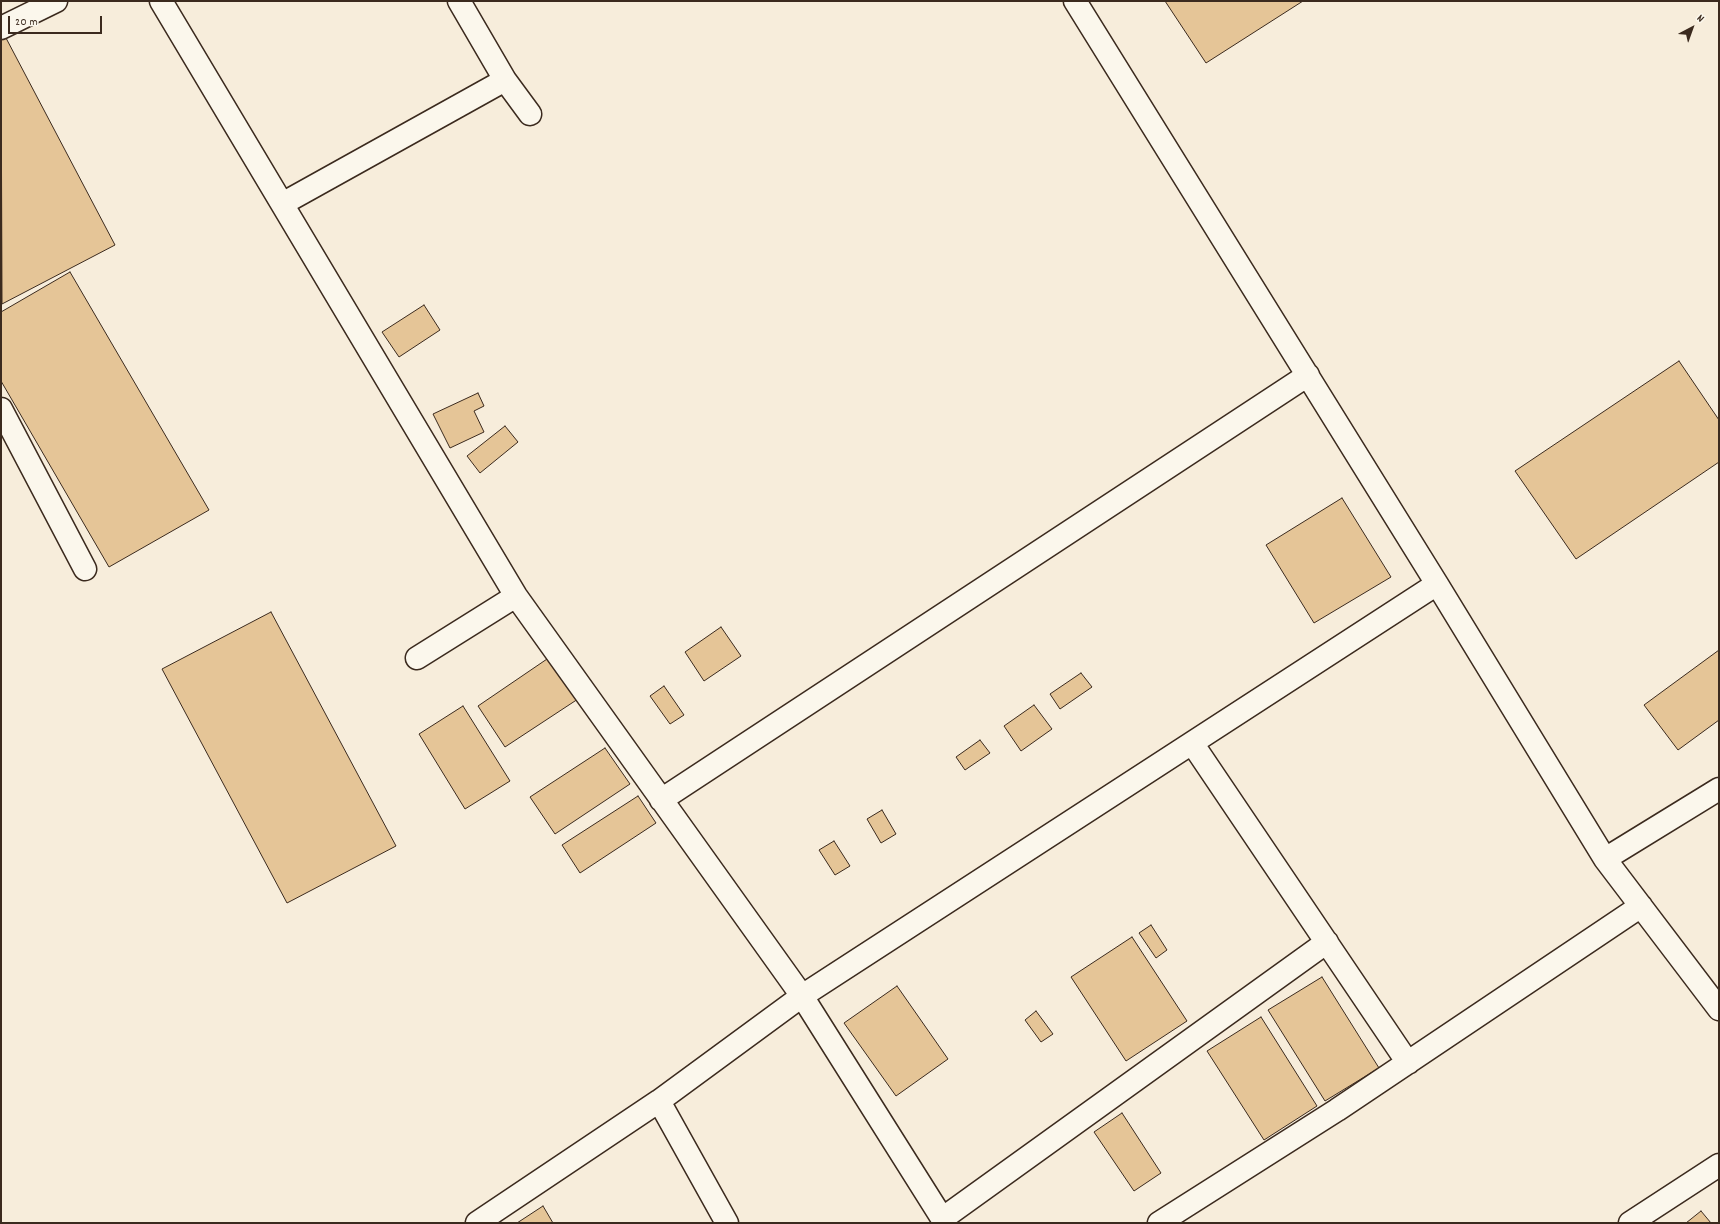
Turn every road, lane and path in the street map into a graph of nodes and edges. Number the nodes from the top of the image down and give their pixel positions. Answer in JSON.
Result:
{"nodes":[{"id":1,"x":56,"y":1,"type":"edge"},
{"id":2,"x":161,"y":1,"type":"edge"},
{"id":3,"x":459,"y":1,"type":"edge"},
{"id":4,"x":1075,"y":1,"type":"edge"},
{"id":5,"x":1,"y":28,"type":"edge"},
{"id":6,"x":505,"y":80,"type":"junction"},
{"id":7,"x":530,"y":114,"type":"dead end"},
{"id":8,"x":282,"y":204,"type":"junction"},
{"id":9,"x":1308,"y":375,"type":"junction"},
{"id":10,"x":1,"y":410,"type":"edge"},
{"id":11,"x":85,"y":569,"type":"dead end"},
{"id":12,"x":1437,"y":584,"type":"junction"},
{"id":13,"x":516,"y":596,"type":"junction"},
{"id":14,"x":416,"y":658,"type":"dead end"},
{"id":15,"x":1192,"y":743,"type":"junction"},
{"id":16,"x":1719,"y":789,"type":"edge"},
{"id":17,"x":661,"y":800,"type":"junction"},
{"id":18,"x":1605,"y":859,"type":"junction"},
{"id":19,"x":1641,"y":906,"type":"junction"},
{"id":20,"x":1326,"y":942,"type":"junction"},
{"id":21,"x":802,"y":996,"type":"junction"},
{"id":22,"x":1719,"y":1009,"type":"edge"},
{"id":23,"x":1408,"y":1063,"type":"junction"},
{"id":24,"x":659,"y":1101,"type":"junction"},
{"id":25,"x":1719,"y":1165,"type":"edge"},
{"id":26,"x":943,"y":1221,"type":"edge"},
{"id":27,"x":477,"y":1223,"type":"edge"},
{"id":28,"x":727,"y":1223,"type":"edge"},
{"id":29,"x":1159,"y":1223,"type":"edge"},
{"id":30,"x":1630,"y":1223,"type":"edge"}],
"edges":[{"from":1,"to":5,"type":"street"},
{"from":2,"to":8,"type":"street"},
{"from":3,"to":6,"type":"street"},
{"from":4,"to":9,"type":"street"},
{"from":6,"to":7,"type":"street"},
{"from":6,"to":8,"type":"street"},
{"from":8,"to":13,"type":"street"},
{"from":9,"to":12,"type":"street"},
{"from":9,"to":17,"type":"street"},
{"from":10,"to":11,"type":"street"},
{"from":12,"to":15,"type":"street"},
{"from":12,"to":18,"type":"street"},
{"from":13,"to":14,"type":"street"},
{"from":13,"to":17,"type":"street"},
{"from":15,"to":20,"type":"street"},
{"from":15,"to":21,"type":"street"},
{"from":16,"to":18,"type":"street"},
{"from":17,"to":21,"type":"street"},
{"from":18,"to":19,"type":"street"},
{"from":19,"to":22,"type":"street"},
{"from":19,"to":23,"type":"street"},
{"from":20,"to":23,"type":"street"},
{"from":20,"to":26,"type":"street"},
{"from":21,"to":24,"type":"street"},
{"from":21,"to":26,"type":"street"},
{"from":23,"to":29,"type":"street"},
{"from":24,"to":27,"type":"street"},
{"from":24,"to":28,"type":"street"},
{"from":25,"to":30,"type":"street"}]}
